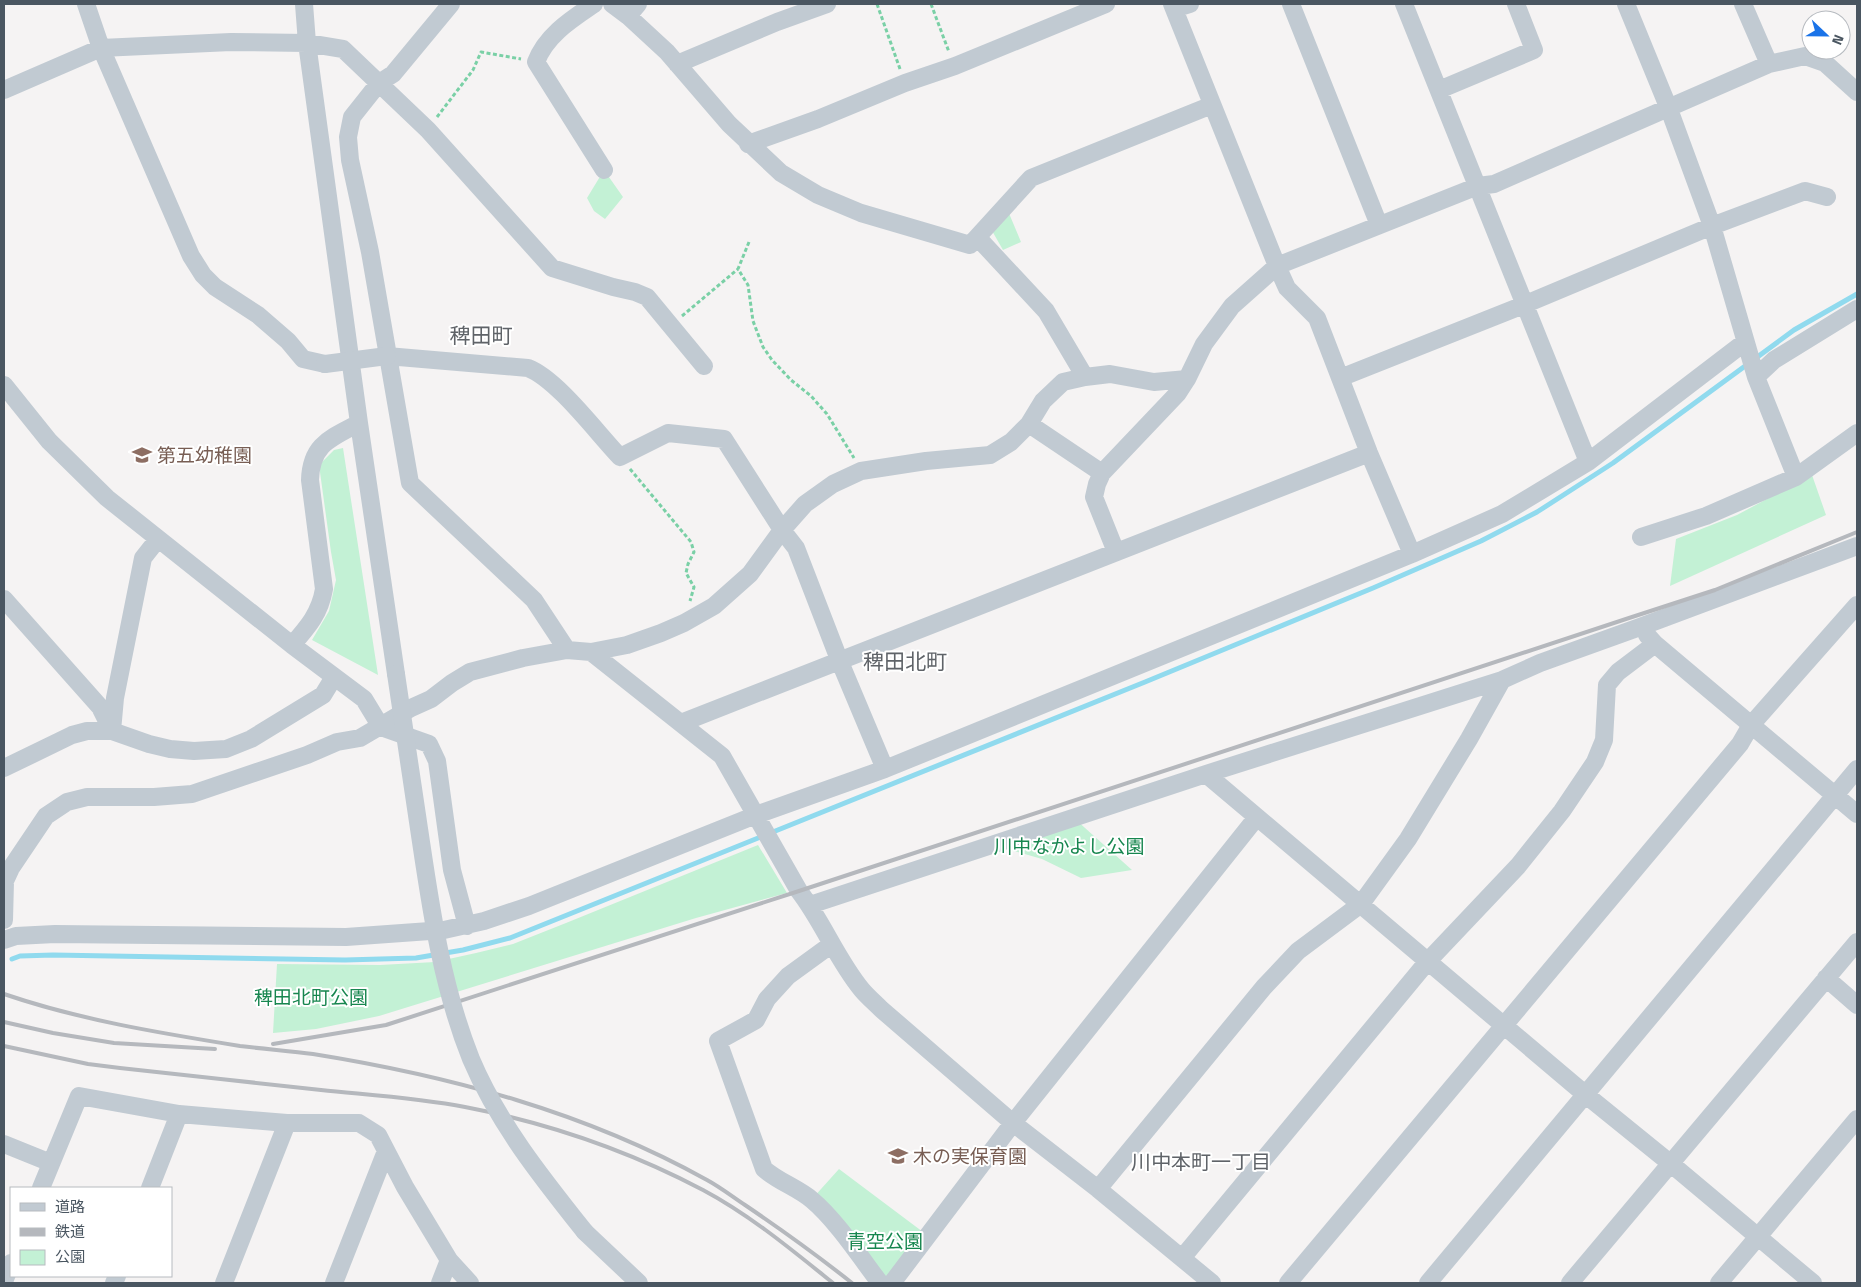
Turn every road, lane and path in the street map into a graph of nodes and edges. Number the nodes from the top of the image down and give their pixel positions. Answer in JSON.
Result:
{"nodes":[{"id":1,"x":86,"y":4,"type":"edge"},
{"id":2,"x":304,"y":4,"type":"edge"},
{"id":3,"x":451,"y":4,"type":"edge"},
{"id":4,"x":594,"y":4,"type":"edge"},
{"id":5,"x":612,"y":4,"type":"edge"},
{"id":6,"x":827,"y":4,"type":"edge"},
{"id":7,"x":877,"y":4,"type":"edge"},
{"id":8,"x":930,"y":4,"type":"edge"},
{"id":9,"x":1106,"y":4,"type":"edge"},
{"id":10,"x":1292,"y":4,"type":"edge"},
{"id":11,"x":1404,"y":4,"type":"edge"},
{"id":12,"x":1516,"y":4,"type":"edge"},
{"id":13,"x":1626,"y":4,"type":"edge"},
{"id":14,"x":1744,"y":4,"type":"edge"},
{"id":15,"x":1179,"y":6,"type":"edge"},
{"id":16,"x":633,"y":10,"type":"edge"},
{"id":17,"x":306,"y":43,"type":"junction"},
{"id":18,"x":101,"y":48,"type":"junction"},
{"id":19,"x":536,"y":62,"type":"junction"},
{"id":20,"x":677,"y":64,"type":"junction"},
{"id":21,"x":1769,"y":64,"type":"junction"},
{"id":22,"x":955,"y":66,"type":"junction"},
{"id":23,"x":379,"y":83,"type":"junction"},
{"id":24,"x":905,"y":83,"type":"junction"},
{"id":25,"x":4,"y":90,"type":"edge"},
{"id":26,"x":1439,"y":90,"type":"junction"},
{"id":27,"x":1857,"y":92,"type":"edge"},
{"id":28,"x":1212,"y":105,"type":"junction"},
{"id":29,"x":1669,"y":109,"type":"junction"},
{"id":30,"x":428,"y":130,"type":"junction"},
{"id":31,"x":748,"y":144,"type":"junction"},
{"id":32,"x":604,"y":170,"type":"dead end"},
{"id":33,"x":1478,"y":186,"type":"junction"},
{"id":34,"x":1827,"y":198,"type":"dead end"},
{"id":35,"x":1379,"y":226,"type":"junction"},
{"id":36,"x":1712,"y":226,"type":"junction"},
{"id":37,"x":978,"y":238,"type":"junction"},
{"id":38,"x":749,"y":242,"type":"dead end"},
{"id":39,"x":1277,"y":266,"type":"junction"},
{"id":40,"x":738,"y":269,"type":"junction"},
{"id":41,"x":1526,"y":304,"type":"junction"},
{"id":42,"x":1857,"y":309,"type":"edge"},
{"id":43,"x":670,"y":326,"type":"junction"},
{"id":44,"x":1747,"y":346,"type":"junction"},
{"id":45,"x":388,"y":356,"type":"junction"},
{"id":46,"x":704,"y":366,"type":"dead end"},
{"id":47,"x":1756,"y":374,"type":"junction"},
{"id":48,"x":1085,"y":377,"type":"junction"},
{"id":49,"x":1340,"y":378,"type":"junction"},
{"id":50,"x":1187,"y":379,"type":"junction"},
{"id":51,"x":4,"y":385,"type":"edge"},
{"id":52,"x":359,"y":423,"type":"junction"},
{"id":53,"x":1029,"y":424,"type":"junction"},
{"id":54,"x":1857,"y":433,"type":"edge"},
{"id":55,"x":1369,"y":453,"type":"junction"},
{"id":56,"x":620,"y":457,"type":"junction"},
{"id":57,"x":1588,"y":462,"type":"junction"},
{"id":58,"x":861,"y":471,"type":"junction"},
{"id":59,"x":1102,"y":473,"type":"junction"},
{"id":60,"x":1796,"y":477,"type":"junction"},
{"id":61,"x":782,"y":530,"type":"junction"},
{"id":62,"x":1641,"y":538,"type":"dead end"},
{"id":63,"x":158,"y":539,"type":"junction"},
{"id":64,"x":1857,"y":546,"type":"edge"},
{"id":65,"x":1116,"y":552,"type":"junction"},
{"id":66,"x":1412,"y":554,"type":"junction"},
{"id":67,"x":4,"y":599,"type":"edge"},
{"id":68,"x":1857,"y":605,"type":"edge"},
{"id":69,"x":684,"y":623,"type":"junction"},
{"id":70,"x":1640,"y":627,"type":"junction"},
{"id":71,"x":1655,"y":644,"type":"junction"},
{"id":72,"x":292,"y":645,"type":"junction"},
{"id":73,"x":567,"y":650,"type":"junction"},
{"id":74,"x":590,"y":652,"type":"junction"},
{"id":75,"x":840,"y":662,"type":"junction"},
{"id":76,"x":334,"y":677,"type":"junction"},
{"id":77,"x":1502,"y":680,"type":"junction"},
{"id":78,"x":681,"y":723,"type":"junction"},
{"id":79,"x":1751,"y":725,"type":"junction"},
{"id":80,"x":381,"y":727,"type":"junction"},
{"id":81,"x":112,"y":732,"type":"junction"},
{"id":82,"x":4,"y":768,"type":"edge"},
{"id":83,"x":1857,"y":769,"type":"edge"},
{"id":84,"x":885,"y":770,"type":"junction"},
{"id":85,"x":1206,"y":774,"type":"junction"},
{"id":86,"x":1835,"y":796,"type":"junction"},
{"id":87,"x":1857,"y":814,"type":"edge"},
{"id":88,"x":1257,"y":817,"type":"junction"},
{"id":89,"x":759,"y":820,"type":"junction"},
{"id":90,"x":1361,"y":904,"type":"junction"},
{"id":91,"x":810,"y":905,"type":"junction"},
{"id":92,"x":4,"y":920,"type":"edge"},
{"id":93,"x":467,"y":926,"type":"junction"},
{"id":94,"x":4,"y":940,"type":"edge"},
{"id":95,"x":1857,"y":942,"type":"edge"},
{"id":96,"x":832,"y":944,"type":"junction"},
{"id":97,"x":1428,"y":961,"type":"junction"},
{"id":98,"x":1826,"y":978,"type":"junction"},
{"id":99,"x":1857,"y":1005,"type":"edge"},
{"id":100,"x":1504,"y":1024,"type":"junction"},
{"id":101,"x":1586,"y":1095,"type":"junction"},
{"id":102,"x":179,"y":1114,"type":"junction"},
{"id":103,"x":1857,"y":1119,"type":"edge"},
{"id":104,"x":287,"y":1122,"type":"junction"},
{"id":105,"x":1013,"y":1123,"type":"junction"},
{"id":106,"x":4,"y":1144,"type":"edge"},
{"id":107,"x":386,"y":1151,"type":"junction"},
{"id":108,"x":51,"y":1163,"type":"junction"},
{"id":109,"x":1670,"y":1163,"type":"junction"},
{"id":110,"x":41,"y":1187,"type":"edge"},
{"id":111,"x":150,"y":1187,"type":"edge"},
{"id":112,"x":1098,"y":1190,"type":"junction"},
{"id":113,"x":1758,"y":1238,"type":"junction"},
{"id":114,"x":1182,"y":1258,"type":"junction"},
{"id":115,"x":449,"y":1260,"type":"junction"},
{"id":116,"x":10,"y":1266,"type":"edge"},
{"id":117,"x":4,"y":1282,"type":"edge"},
{"id":118,"x":224,"y":1283,"type":"edge"},
{"id":119,"x":334,"y":1283,"type":"edge"},
{"id":120,"x":440,"y":1283,"type":"edge"},
{"id":121,"x":470,"y":1283,"type":"edge"},
{"id":122,"x":639,"y":1283,"type":"edge"},
{"id":123,"x":880,"y":1283,"type":"edge"},
{"id":124,"x":892,"y":1283,"type":"edge"},
{"id":125,"x":1212,"y":1283,"type":"edge"},
{"id":126,"x":1288,"y":1283,"type":"edge"},
{"id":127,"x":1428,"y":1283,"type":"edge"},
{"id":128,"x":1570,"y":1283,"type":"edge"},
{"id":129,"x":1719,"y":1283,"type":"edge"},
{"id":130,"x":1813,"y":1283,"type":"edge"}],
"edges":[{"from":1,"to":18,"type":"street"},
{"from":2,"to":17,"type":"street"},
{"from":3,"to":23,"type":"street"},
{"from":4,"to":19,"type":"street"},
{"from":5,"to":16,"type":"street"},
{"from":6,"to":20,"type":"street"},
{"from":7,"to":24,"type":"path"},
{"from":8,"to":22,"type":"path"},
{"from":9,"to":22,"type":"street"},
{"from":10,"to":35,"type":"street"},
{"from":11,"to":26,"type":"street"},
{"from":12,"to":26,"type":"street"},
{"from":13,"to":29,"type":"street"},
{"from":14,"to":21,"type":"street"},
{"from":15,"to":28,"type":"street"},
{"from":16,"to":20,"type":"street"},
{"from":17,"to":18,"type":"street"},
{"from":17,"to":23,"type":"street"},
{"from":17,"to":52,"type":"street"},
{"from":18,"to":25,"type":"street"},
{"from":18,"to":45,"type":"street","bridge":true},
{"from":19,"to":30,"type":"path"},
{"from":19,"to":32,"type":"street"},
{"from":20,"to":31,"type":"street"},
{"from":21,"to":27,"type":"street"},
{"from":21,"to":29,"type":"street"},
{"from":22,"to":24,"type":"street"},
{"from":23,"to":30,"type":"street"},
{"from":23,"to":45,"type":"street"},
{"from":24,"to":31,"type":"street"},
{"from":26,"to":33,"type":"street"},
{"from":28,"to":37,"type":"street"},
{"from":28,"to":39,"type":"street"},
{"from":29,"to":33,"type":"street"},
{"from":29,"to":36,"type":"street"},
{"from":30,"to":43,"type":"street"},
{"from":31,"to":37,"type":"street"},
{"from":33,"to":35,"type":"street"},
{"from":33,"to":41,"type":"street"},
{"from":34,"to":36,"type":"street"},
{"from":35,"to":39,"type":"street"},
{"from":36,"to":41,"type":"street"},
{"from":36,"to":44,"type":"street"},
{"from":37,"to":48,"type":"street"},
{"from":38,"to":40,"type":"path"},
{"from":39,"to":49,"type":"street"},
{"from":39,"to":50,"type":"street"},
{"from":40,"to":43,"type":"path"},
{"from":40,"to":58,"type":"path"},
{"from":41,"to":49,"type":"street"},
{"from":41,"to":57,"type":"street"},
{"from":42,"to":47,"type":"street"},
{"from":43,"to":46,"type":"street"},
{"from":44,"to":47,"type":"street"},
{"from":44,"to":57,"type":"street"},
{"from":45,"to":56,"type":"street"},
{"from":45,"to":73,"type":"street"},
{"from":47,"to":60,"type":"street"},
{"from":48,"to":50,"type":"street"},
{"from":48,"to":53,"type":"street"},
{"from":49,"to":55,"type":"street"},
{"from":50,"to":59,"type":"street"},
{"from":51,"to":63,"type":"street"},
{"from":52,"to":72,"type":"street"},
{"from":52,"to":122,"type":"street","bridge":true},
{"from":53,"to":58,"type":"street"},
{"from":53,"to":59,"type":"street"},
{"from":54,"to":60,"type":"street"},
{"from":55,"to":65,"type":"street"},
{"from":55,"to":66,"type":"street"},
{"from":56,"to":61,"type":"street"},
{"from":56,"to":69,"type":"path"},
{"from":57,"to":66,"type":"street"},
{"from":58,"to":61,"type":"street"},
{"from":59,"to":65,"type":"street"},
{"from":60,"to":62,"type":"street"},
{"from":61,"to":69,"type":"street"},
{"from":61,"to":75,"type":"street"},
{"from":63,"to":72,"type":"street"},
{"from":63,"to":81,"type":"street"},
{"from":64,"to":70,"type":"street"},
{"from":65,"to":75,"type":"street"},
{"from":66,"to":84,"type":"street"},
{"from":67,"to":81,"type":"street"},
{"from":68,"to":79,"type":"street"},
{"from":69,"to":74,"type":"street"},
{"from":70,"to":71,"type":"street"},
{"from":70,"to":77,"type":"street"},
{"from":71,"to":79,"type":"street"},
{"from":71,"to":97,"type":"street"},
{"from":72,"to":76,"type":"street"},
{"from":73,"to":74,"type":"street"},
{"from":73,"to":80,"type":"street"},
{"from":74,"to":78,"type":"street"},
{"from":75,"to":78,"type":"street"},
{"from":75,"to":84,"type":"street"},
{"from":76,"to":80,"type":"street"},
{"from":76,"to":81,"type":"street"},
{"from":77,"to":85,"type":"street"},
{"from":77,"to":90,"type":"street"},
{"from":78,"to":89,"type":"street"},
{"from":79,"to":86,"type":"street"},
{"from":79,"to":100,"type":"street"},
{"from":80,"to":92,"type":"street"},
{"from":80,"to":93,"type":"street"},
{"from":81,"to":82,"type":"street"},
{"from":83,"to":86,"type":"street"},
{"from":84,"to":89,"type":"street"},
{"from":85,"to":88,"type":"street"},
{"from":85,"to":91,"type":"street"},
{"from":86,"to":87,"type":"street"},
{"from":86,"to":101,"type":"street"},
{"from":88,"to":90,"type":"street"},
{"from":88,"to":105,"type":"street"},
{"from":89,"to":91,"type":"street"},
{"from":89,"to":93,"type":"street"},
{"from":90,"to":97,"type":"street"},
{"from":90,"to":112,"type":"street"},
{"from":91,"to":96,"type":"street"},
{"from":93,"to":94,"type":"street"},
{"from":95,"to":98,"type":"street"},
{"from":96,"to":105,"type":"street"},
{"from":96,"to":123,"type":"street"},
{"from":97,"to":100,"type":"street"},
{"from":97,"to":114,"type":"street"},
{"from":98,"to":99,"type":"street"},
{"from":98,"to":109,"type":"street"},
{"from":100,"to":101,"type":"street"},
{"from":100,"to":126,"type":"street"},
{"from":101,"to":109,"type":"street"},
{"from":101,"to":127,"type":"street"},
{"from":102,"to":104,"type":"street"},
{"from":102,"to":108,"type":"street"},
{"from":102,"to":111,"type":"street"},
{"from":103,"to":113,"type":"street"},
{"from":104,"to":107,"type":"street"},
{"from":104,"to":118,"type":"street"},
{"from":105,"to":112,"type":"street"},
{"from":105,"to":124,"type":"street"},
{"from":106,"to":108,"type":"street"},
{"from":107,"to":115,"type":"street"},
{"from":107,"to":119,"type":"street"},
{"from":108,"to":110,"type":"street"},
{"from":109,"to":113,"type":"street"},
{"from":109,"to":128,"type":"street"},
{"from":112,"to":114,"type":"street"},
{"from":113,"to":129,"type":"street"},
{"from":113,"to":130,"type":"street"},
{"from":114,"to":125,"type":"street"},
{"from":115,"to":120,"type":"street"},
{"from":115,"to":121,"type":"street"},
{"from":116,"to":117,"type":"street"}]}
